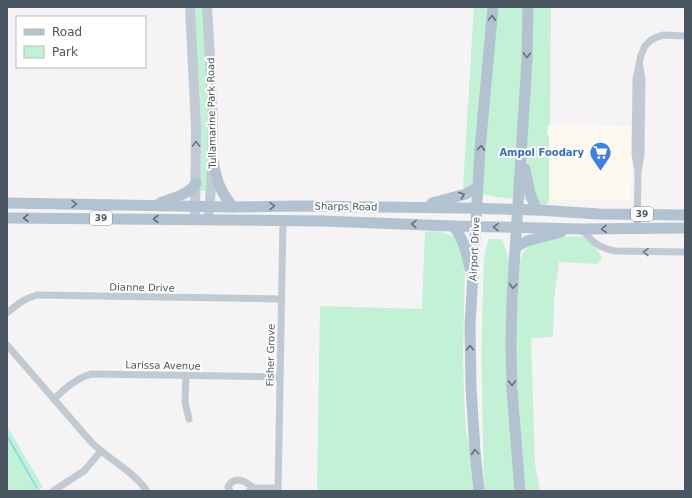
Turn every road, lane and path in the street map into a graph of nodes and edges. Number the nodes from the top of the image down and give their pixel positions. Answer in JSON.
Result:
{"nodes":[{"id":1,"x":190,"y":7,"type":"edge"},
{"id":2,"x":207,"y":7,"type":"edge"},
{"id":3,"x":492,"y":7,"type":"edge"},
{"id":4,"x":528,"y":7,"type":"edge"},
{"id":5,"x":685,"y":36,"type":"edge"},
{"id":6,"x":522,"y":152,"type":"junction"},
{"id":7,"x":213,"y":161,"type":"junction"},
{"id":8,"x":196,"y":183,"type":"junction"},
{"id":9,"x":478,"y":186,"type":"junction"},
{"id":10,"x":7,"y":203,"type":"edge"},
{"id":11,"x":154,"y":205,"type":"junction"},
{"id":12,"x":195,"y":206,"type":"junction"},
{"id":13,"x":210,"y":206,"type":"junction"},
{"id":14,"x":232,"y":207,"type":"junction"},
{"id":15,"x":417,"y":207,"type":"junction"},
{"id":16,"x":477,"y":209,"type":"junction"},
{"id":17,"x":518,"y":210,"type":"junction"},
{"id":18,"x":537,"y":210,"type":"junction"},
{"id":19,"x":637,"y":214,"type":"junction"},
{"id":20,"x":685,"y":215,"type":"edge"},
{"id":21,"x":7,"y":218,"type":"edge"},
{"id":22,"x":195,"y":219,"type":"junction"},
{"id":23,"x":208,"y":219,"type":"junction"},
{"id":24,"x":283,"y":220,"type":"junction"},
{"id":25,"x":453,"y":226,"type":"junction"},
{"id":26,"x":476,"y":226,"type":"junction"},
{"id":27,"x":517,"y":228,"type":"junction"},
{"id":28,"x":636,"y":228,"type":"junction"},
{"id":29,"x":685,"y":228,"type":"edge"},
{"id":30,"x":576,"y":229,"type":"junction"},
{"id":31,"x":516,"y":247,"type":"junction"},
{"id":32,"x":685,"y":252,"type":"edge"},
{"id":33,"x":473,"y":280,"type":"junction"},
{"id":34,"x":281,"y":299,"type":"junction"},
{"id":35,"x":7,"y":313,"type":"edge"},
{"id":36,"x":7,"y":346,"type":"edge"},
{"id":37,"x":186,"y":376,"type":"junction"},
{"id":38,"x":280,"y":378,"type":"junction"},
{"id":39,"x":54,"y":399,"type":"junction"},
{"id":40,"x":189,"y":419,"type":"dead end"},
{"id":41,"x":101,"y":451,"type":"junction"},
{"id":42,"x":251,"y":490,"type":"edge"},
{"id":43,"x":278,"y":490,"type":"edge"},
{"id":44,"x":53,"y":491,"type":"edge"},
{"id":45,"x":147,"y":491,"type":"edge"},
{"id":46,"x":230,"y":491,"type":"edge"},
{"id":47,"x":479,"y":491,"type":"edge"},
{"id":48,"x":520,"y":491,"type":"edge"}],
"edges":[{"from":8,"to":1,"type":"street","name":"Tullamarine Park Road","one_way":true},
{"from":2,"to":7,"type":"street","name":"Tullamarine Park Road"},
{"from":9,"to":3,"type":"main road","name":"Airport Drive","one_way":true},
{"from":4,"to":6,"type":"main road","one_way":true},
{"from":5,"to":19,"type":"street"},
{"from":6,"to":17,"type":"main road"},
{"from":6,"to":18,"type":"main road"},
{"from":7,"to":13,"type":"street","name":"Tullamarine Park Road"},
{"from":7,"to":14,"type":"main road"},
{"from":8,"to":11,"type":"main road"},
{"from":8,"to":12,"type":"street","name":"Tullamarine Park Road"},
{"from":15,"to":9,"type":"main road","one_way":true},
{"from":9,"to":16,"type":"main road","name":"Airport Drive"},
{"from":10,"to":11,"type":"main road","name":"Sharps Road","number":"39","one_way":true},
{"from":11,"to":12,"type":"main road","name":"Sharps Road","number":"39"},
{"from":12,"to":13,"type":"main road","name":"Sharps Road","number":"39"},
{"from":12,"to":22,"type":"street","name":"Tullamarine Park Road"},
{"from":13,"to":14,"type":"main road","name":"Sharps Road","number":"39"},
{"from":13,"to":23,"type":"street","name":"Tullamarine Park Road"},
{"from":14,"to":15,"type":"main road","name":"Sharps Road","number":"39","one_way":true},
{"from":15,"to":16,"type":"main road","name":"Sharps Road","number":"39"},
{"from":16,"to":17,"type":"main road","name":"Sharps Road","number":"39"},
{"from":16,"to":26,"type":"main road","name":"Airport Drive"},
{"from":17,"to":18,"type":"main road","name":"Sharps Road","number":"39"},
{"from":17,"to":27,"type":"main road"},
{"from":18,"to":19,"type":"main road","name":"Sharps Road","number":"39"},
{"from":19,"to":20,"type":"main road","name":"Sharps Road","number":"39"},
{"from":19,"to":28,"type":"street"},
{"from":22,"to":21,"type":"main road","name":"Sharps Road","number":"39","one_way":true},
{"from":22,"to":23,"type":"main road","name":"Sharps Road","number":"39"},
{"from":23,"to":24,"type":"main road","name":"Sharps Road","number":"39"},
{"from":25,"to":24,"type":"main road","name":"Sharps Road","number":"39","one_way":true},
{"from":24,"to":34,"type":"street","name":"Fisher Grove"},
{"from":25,"to":26,"type":"main road","name":"Sharps Road","number":"39"},
{"from":25,"to":33,"type":"main road"},
{"from":27,"to":26,"type":"main road","name":"Sharps Road","number":"39","one_way":true},
{"from":26,"to":33,"type":"main road","name":"Airport Drive"},
{"from":27,"to":30,"type":"main road","name":"Sharps Road","number":"39"},
{"from":27,"to":31,"type":"main road"},
{"from":28,"to":29,"type":"main road","name":"Sharps Road","number":"39"},
{"from":28,"to":30,"type":"main road","name":"Sharps Road","number":"39","one_way":true},
{"from":30,"to":31,"type":"main road"},
{"from":32,"to":30,"type":"street","one_way":true},
{"from":31,"to":48,"type":"main road","one_way":true},
{"from":47,"to":33,"type":"main road","name":"Airport Drive","one_way":true},
{"from":34,"to":35,"type":"street","name":"Dianne Drive"},
{"from":34,"to":38,"type":"street","name":"Fisher Grove"},
{"from":36,"to":39,"type":"street"},
{"from":37,"to":38,"type":"street","name":"Larissa Avenue"},
{"from":37,"to":39,"type":"street","name":"Larissa Avenue"},
{"from":37,"to":40,"type":"street"},
{"from":38,"to":43,"type":"street","name":"Fisher Grove"},
{"from":39,"to":41,"type":"street"},
{"from":41,"to":44,"type":"street"},
{"from":41,"to":45,"type":"street"},
{"from":42,"to":43,"type":"street"},
{"from":42,"to":46,"type":"street"}]}
